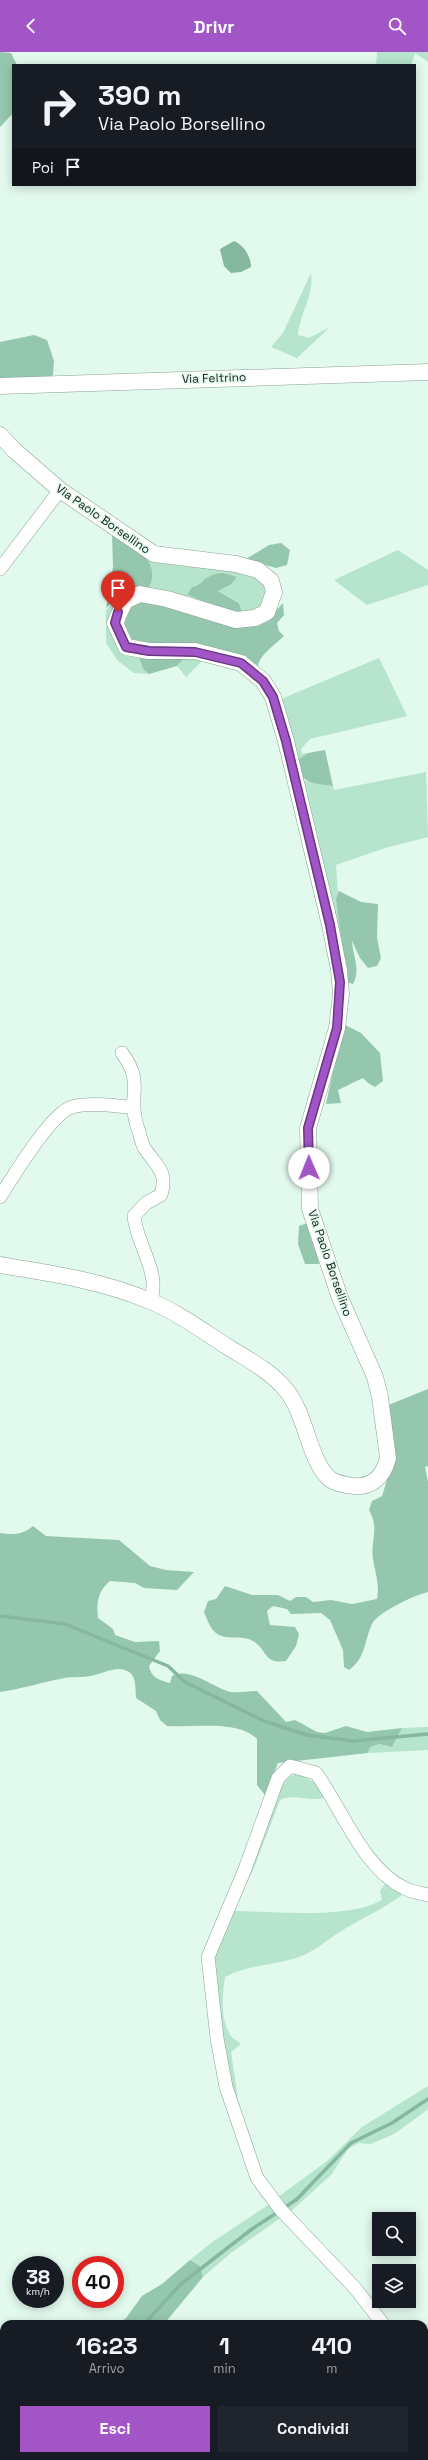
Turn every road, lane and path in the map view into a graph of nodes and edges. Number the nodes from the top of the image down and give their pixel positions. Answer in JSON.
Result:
{"nodes":[{"id":1,"x":428,"y":372,"type":"edge"},
{"id":2,"x":0,"y":386,"type":"edge"},
{"id":3,"x":0,"y":435,"type":"edge"},
{"id":4,"x":60,"y":490,"type":"junction"},
{"id":5,"x":0,"y":569,"type":"edge"},
{"id":6,"x":122,"y":1053,"type":"dead end"},
{"id":7,"x":133,"y":1107,"type":"junction"},
{"id":8,"x":0,"y":1197,"type":"edge"},
{"id":9,"x":0,"y":1265,"type":"edge"},
{"id":10,"x":150,"y":1301,"type":"junction"},
{"id":11,"x":428,"y":1895,"type":"edge"},
{"id":12,"x":379,"y":2320,"type":"edge"}],
"edges":[{"from":1,"to":2,"type":"street","name":"Via Feltrino"},
{"from":3,"to":4,"type":"street","name":"Via Paolo Borsellino"},
{"from":4,"to":5,"type":"street"},
{"from":4,"to":10,"type":"street","name":"Via Paolo Borsellino"},
{"from":6,"to":7,"type":"street"},
{"from":7,"to":8,"type":"street"},
{"from":7,"to":10,"type":"street"},
{"from":9,"to":10,"type":"street","name":"Via Paolo Borsellino"},
{"from":11,"to":12,"type":"street"}]}
